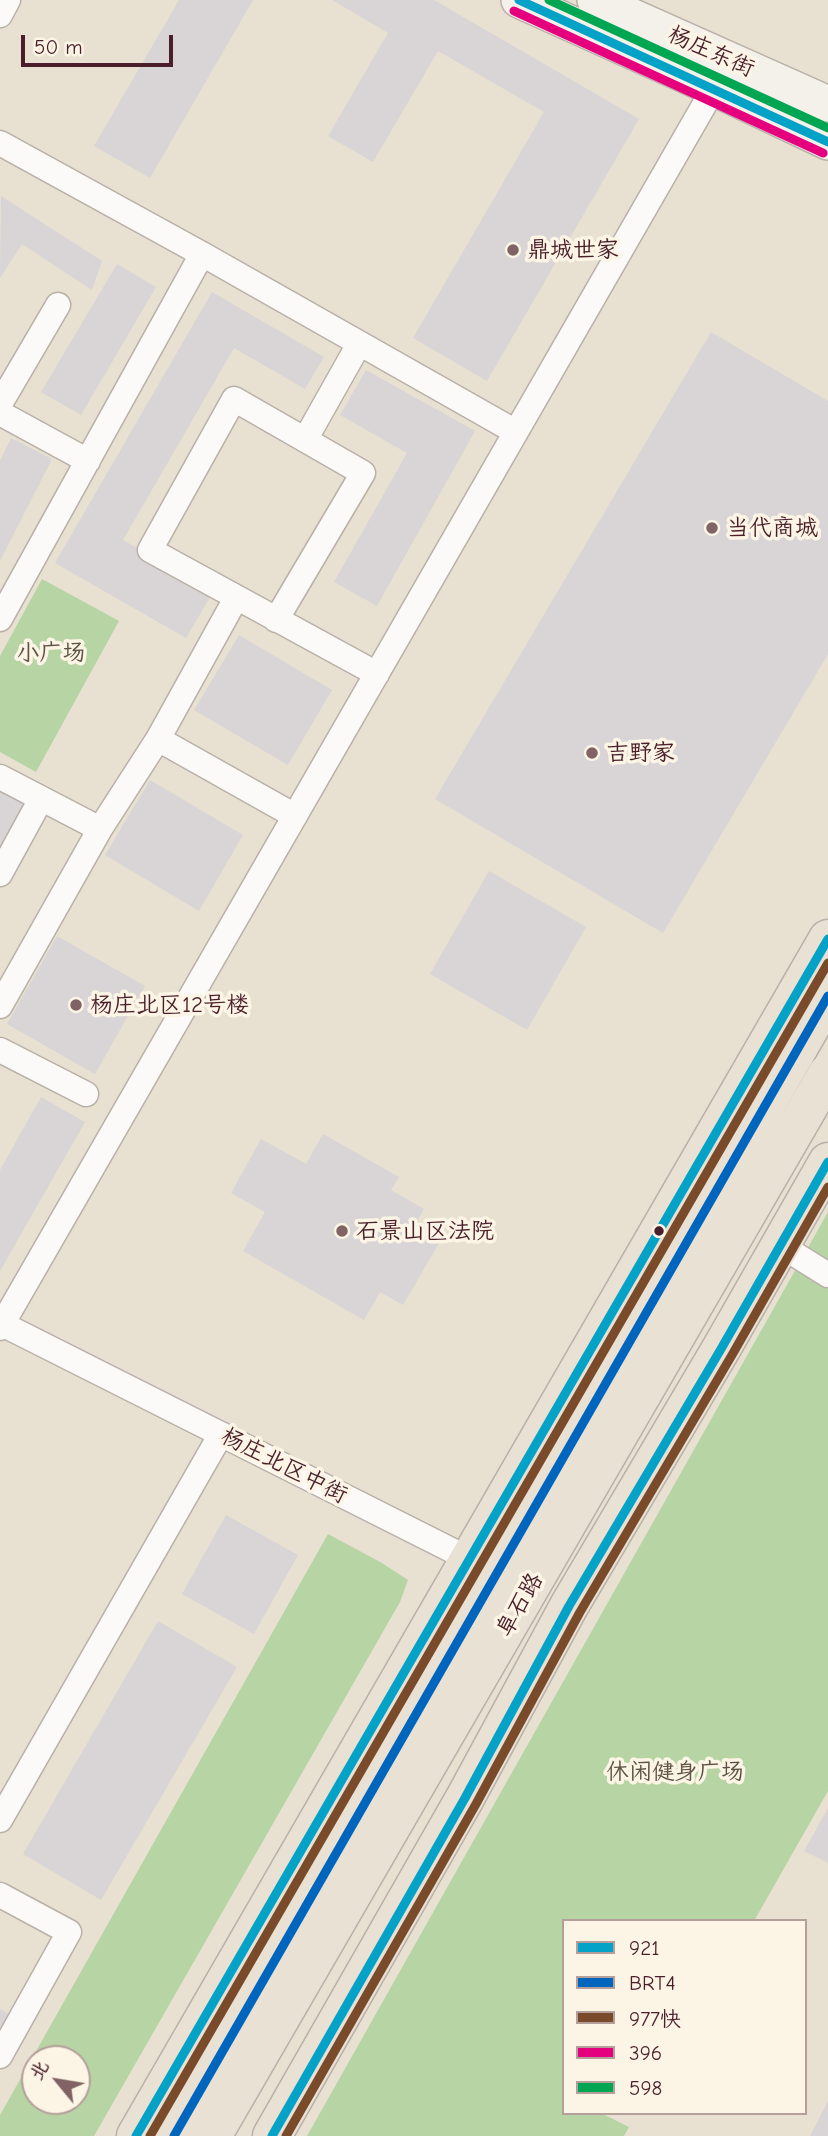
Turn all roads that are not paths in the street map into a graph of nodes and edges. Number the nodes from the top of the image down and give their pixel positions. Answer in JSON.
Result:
{"nodes":[{"id":1,"x":8,"y":0,"type":"edge"},
{"id":2,"x":519,"y":0,"type":"edge"},
{"id":3,"x":595,"y":0,"type":"edge"},
{"id":4,"x":0,"y":15,"type":"edge"},
{"id":5,"x":714,"y":88,"type":"junction"},
{"id":6,"x":828,"y":104,"type":"edge"},
{"id":7,"x":828,"y":142,"type":"edge"},
{"id":8,"x":0,"y":143,"type":"edge"},
{"id":9,"x":202,"y":254,"type":"junction"},
{"id":10,"x":58,"y":305,"type":"dead end"},
{"id":11,"x":359,"y":344,"type":"junction"},
{"id":12,"x":0,"y":404,"type":"edge"},
{"id":13,"x":0,"y":413,"type":"edge"},
{"id":14,"x":516,"y":432,"type":"junction"},
{"id":15,"x":305,"y":440,"type":"junction"},
{"id":16,"x":88,"y":461,"type":"junction"},
{"id":17,"x":230,"y":609,"type":"dead end"},
{"id":18,"x":0,"y":619,"type":"edge"},
{"id":19,"x":276,"y":620,"type":"junction"},
{"id":20,"x":377,"y":674,"type":"junction"},
{"id":21,"x":158,"y":739,"type":"junction"},
{"id":22,"x":0,"y":777,"type":"edge"},
{"id":23,"x":41,"y":799,"type":"junction"},
{"id":24,"x":295,"y":816,"type":"junction"},
{"id":25,"x":100,"y":829,"type":"junction"},
{"id":26,"x":0,"y":874,"type":"edge"},
{"id":27,"x":828,"y":939,"type":"edge"},
{"id":28,"x":828,"y":996,"type":"edge"},
{"id":29,"x":0,"y":1006,"type":"edge"},
{"id":30,"x":0,"y":1050,"type":"edge"},
{"id":31,"x":828,"y":1073,"type":"edge"},
{"id":32,"x":86,"y":1094,"type":"dead end"},
{"id":33,"x":828,"y":1161,"type":"edge"},
{"id":34,"x":780,"y":1245,"type":"junction"},
{"id":35,"x":828,"y":1275,"type":"edge"},
{"id":36,"x":1,"y":1325,"type":"edge"},
{"id":37,"x":221,"y":1434,"type":"junction"},
{"id":38,"x":469,"y":1559,"type":"junction"},
{"id":39,"x":569,"y":1606,"type":"junction"},
{"id":40,"x":0,"y":1820,"type":"edge"},
{"id":41,"x":0,"y":1895,"type":"edge"},
{"id":42,"x":0,"y":2056,"type":"edge"},
{"id":43,"x":136,"y":2136,"type":"edge"},
{"id":44,"x":174,"y":2136,"type":"edge"},
{"id":45,"x":212,"y":2136,"type":"edge"},
{"id":46,"x":272,"y":2136,"type":"edge"}],
"edges":[{"from":1,"to":4,"type":"street"},
{"from":2,"to":5,"type":"main road","name":"杨庄东街"},
{"from":3,"to":6,"type":"main road","name":"杨庄东街"},
{"from":5,"to":7,"type":"main road","name":"杨庄东街"},
{"from":5,"to":14,"type":"street"},
{"from":8,"to":9,"type":"street"},
{"from":9,"to":11,"type":"street"},
{"from":9,"to":16,"type":"street"},
{"from":10,"to":12,"type":"street"},
{"from":11,"to":14,"type":"street"},
{"from":11,"to":15,"type":"street"},
{"from":13,"to":16,"type":"street"},
{"from":14,"to":20,"type":"street"},
{"from":15,"to":19,"type":"street"},
{"from":15,"to":19,"type":"street"},
{"from":16,"to":18,"type":"street"},
{"from":17,"to":21,"type":"street"},
{"from":19,"to":20,"type":"street"},
{"from":20,"to":24,"type":"street"},
{"from":21,"to":24,"type":"street"},
{"from":21,"to":25,"type":"street"},
{"from":22,"to":23,"type":"street"},
{"from":23,"to":25,"type":"street"},
{"from":23,"to":26,"type":"street"},
{"from":24,"to":36,"type":"street"},
{"from":25,"to":29,"type":"street"},
{"from":27,"to":38,"type":"main road"},
{"from":28,"to":44,"type":"main road","name":"阜石路","bridge":true},
{"from":30,"to":32,"type":"street"},
{"from":31,"to":45,"type":"main road","name":"阜石路","bridge":true},
{"from":33,"to":34,"type":"main road","name":"阜石路"},
{"from":34,"to":35,"type":"street"},
{"from":34,"to":39,"type":"main road","name":"阜石路"},
{"from":36,"to":37,"type":"street","name":"杨庄北区中街"},
{"from":37,"to":38,"type":"street","name":"杨庄北区中街"},
{"from":37,"to":40,"type":"street"},
{"from":38,"to":39,"type":"street","name":"杨庄北区中街"},
{"from":38,"to":43,"type":"main road"},
{"from":39,"to":46,"type":"main road","name":"阜石路"},
{"from":41,"to":42,"type":"street"}]}
